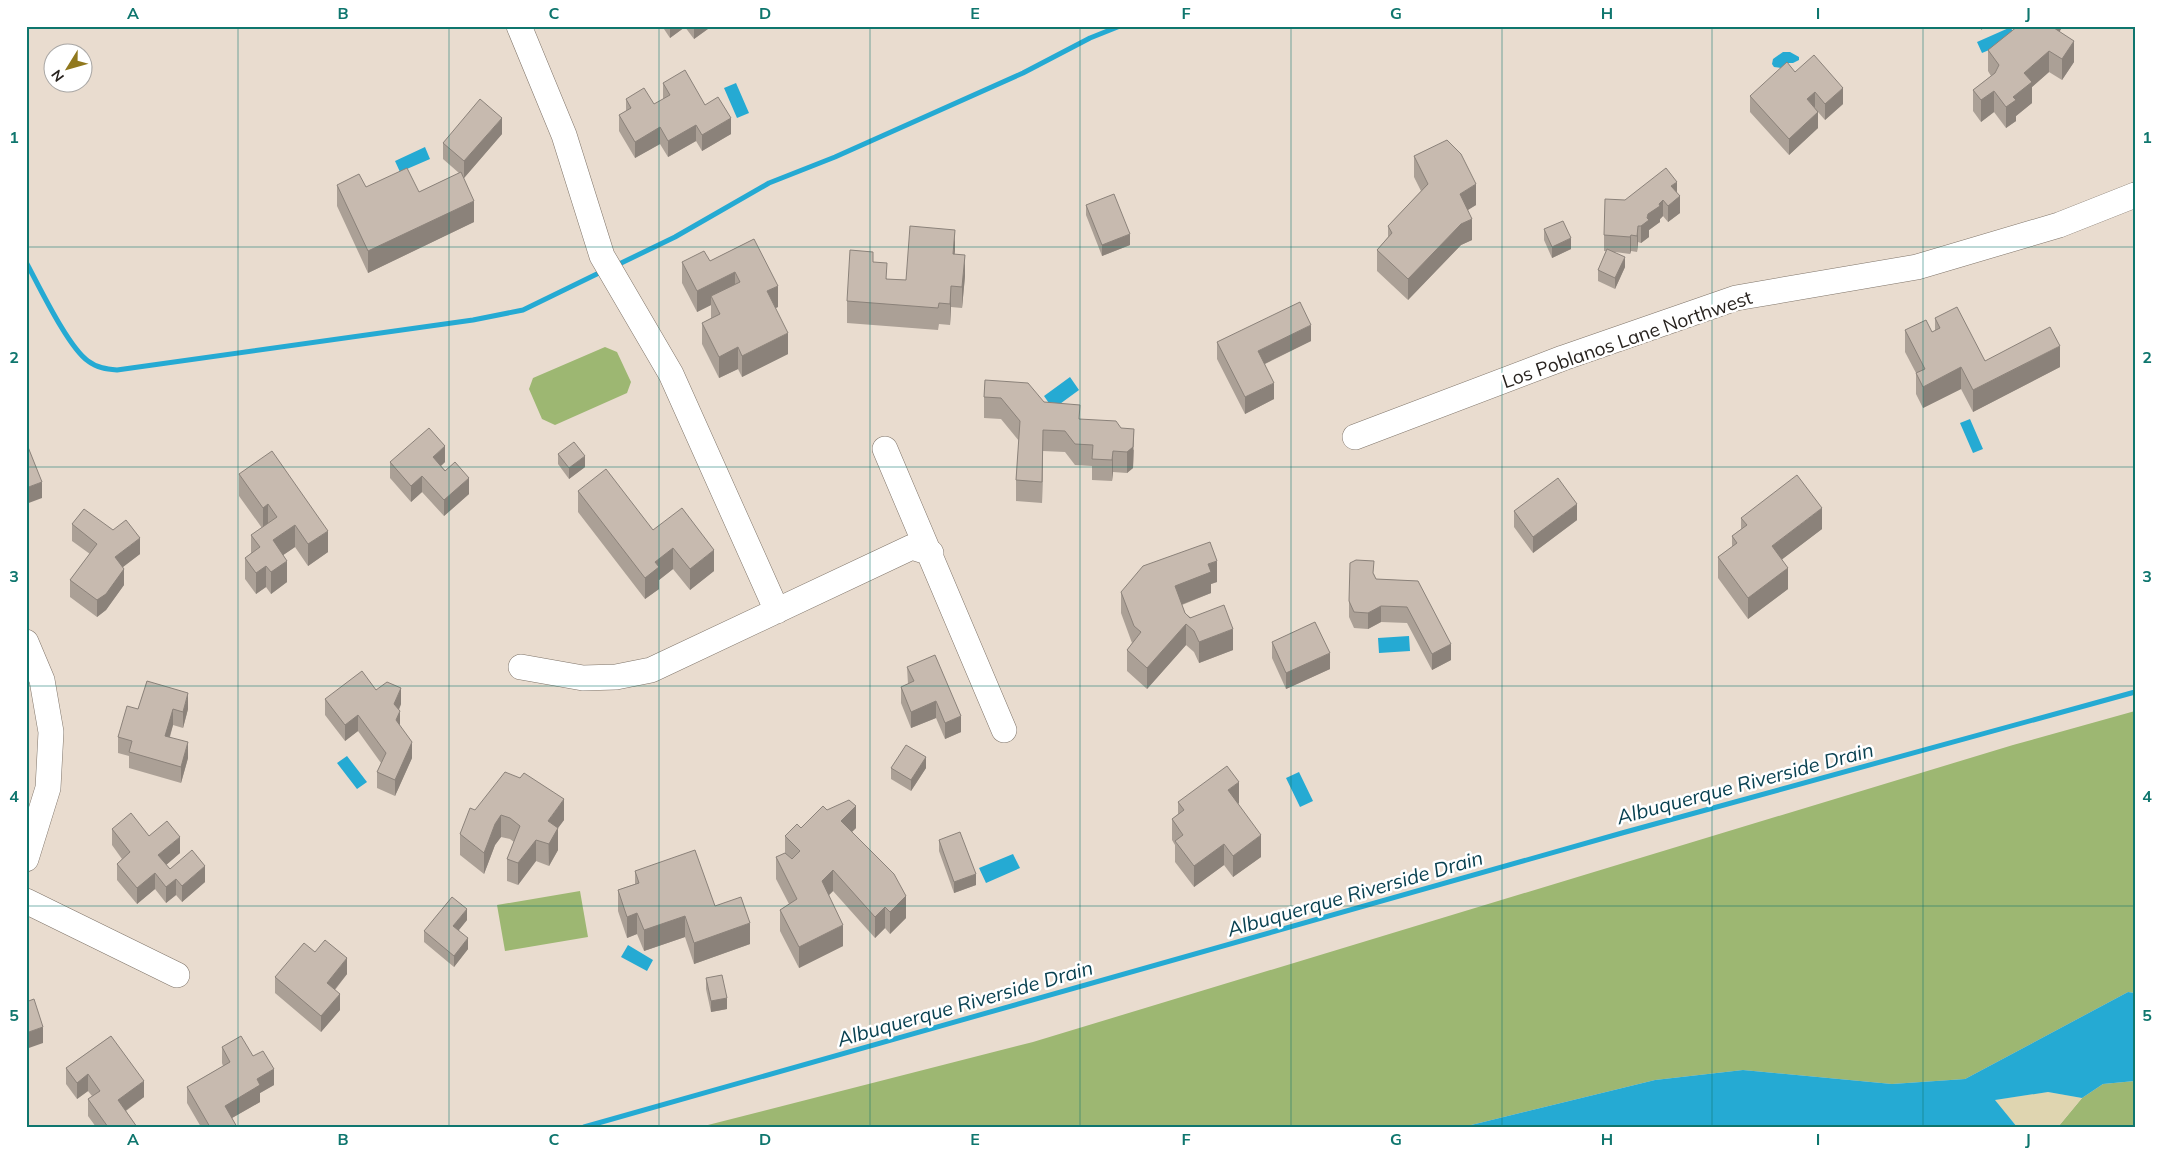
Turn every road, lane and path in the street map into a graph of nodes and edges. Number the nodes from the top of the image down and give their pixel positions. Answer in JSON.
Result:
{"nodes":[{"id":1,"x":519,"y":26,"type":"edge"},
{"id":2,"x":2135,"y":195,"type":"edge"},
{"id":3,"x":1355,"y":437,"type":"dead end"},
{"id":4,"x":885,"y":449,"type":"dead end"},
{"id":5,"x":931,"y":553,"type":"junction"},
{"id":6,"x":777,"y":611,"type":"junction"},
{"id":7,"x":26,"y":642,"type":"edge"},
{"id":8,"x":521,"y":667,"type":"dead end"},
{"id":9,"x":1004,"y":730,"type":"dead end"},
{"id":10,"x":26,"y":858,"type":"edge"},
{"id":11,"x":26,"y":901,"type":"edge"},
{"id":12,"x":177,"y":975,"type":"dead end"}],
"edges":[{"from":1,"to":6,"type":"street"},
{"from":2,"to":3,"type":"street","name":"Los Poblanos Lane Northwest"},
{"from":4,"to":5,"type":"street"},
{"from":5,"to":6,"type":"street"},
{"from":5,"to":9,"type":"street"},
{"from":6,"to":8,"type":"street"},
{"from":7,"to":10,"type":"street"},
{"from":11,"to":12,"type":"street"}]}
